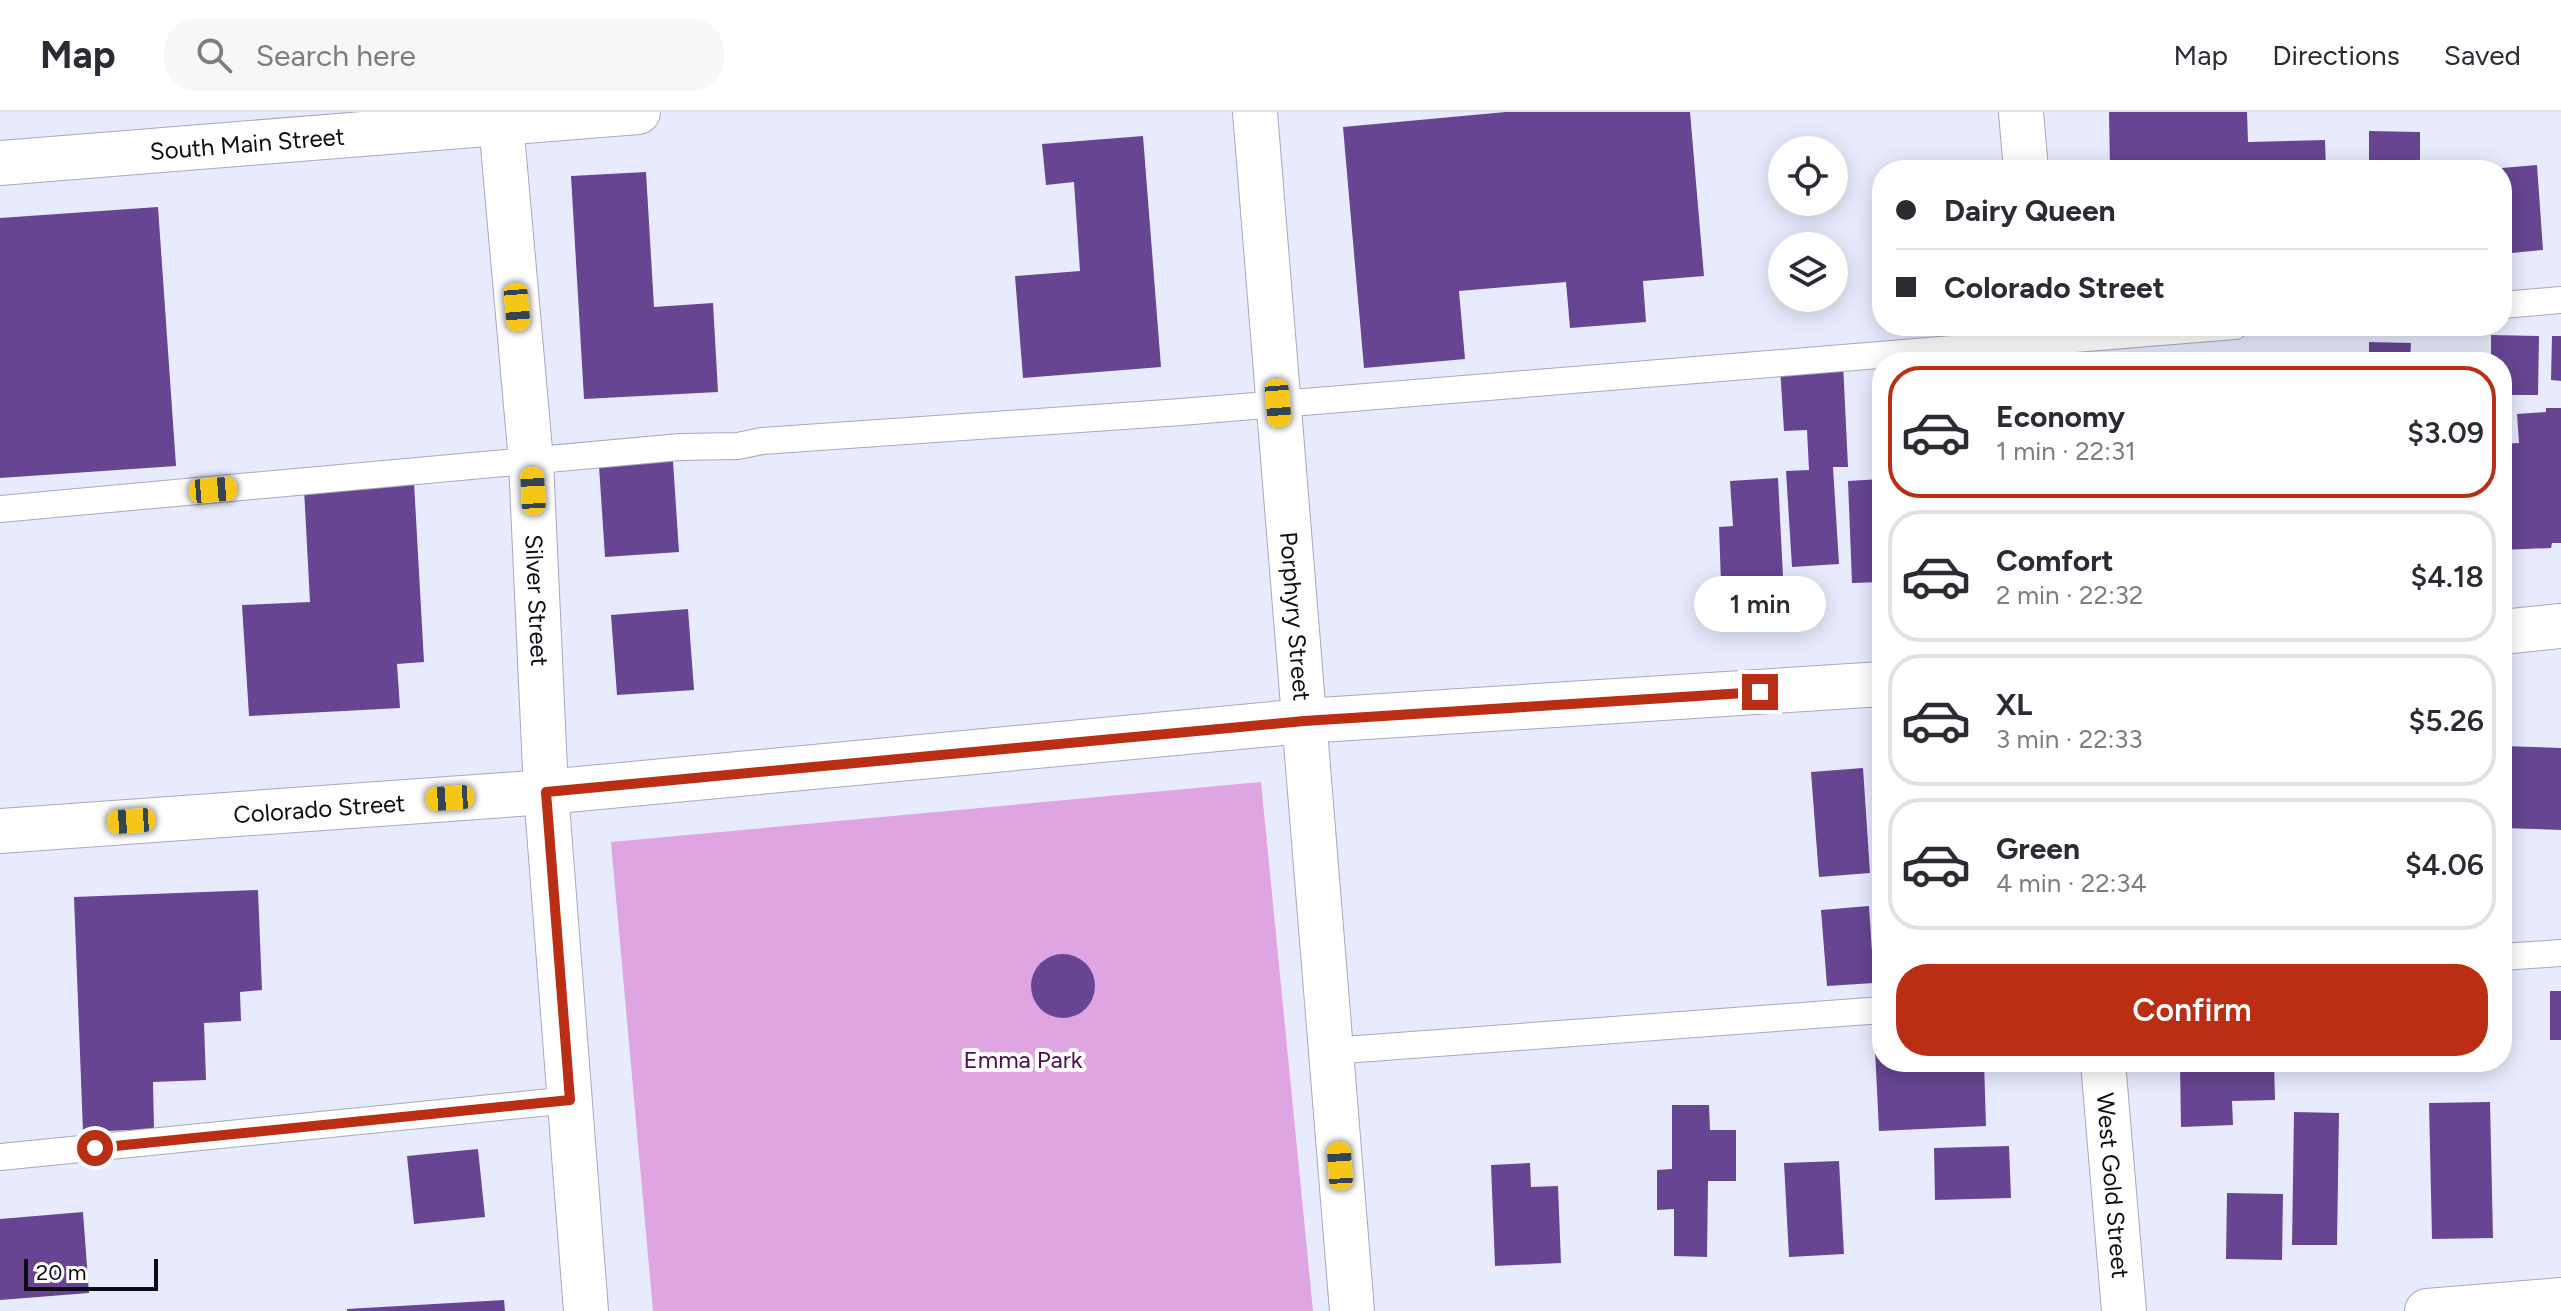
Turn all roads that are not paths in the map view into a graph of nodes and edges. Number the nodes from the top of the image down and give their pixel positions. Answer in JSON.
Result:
{"nodes":[{"id":1,"x":638,"y":112,"type":"edge"},
{"id":2,"x":1255,"y":112,"type":"edge"},
{"id":3,"x":2021,"y":112,"type":"edge"},
{"id":4,"x":500,"y":117,"type":"edge"},
{"id":5,"x":2025,"y":160,"type":"edge"},
{"id":6,"x":0,"y":163,"type":"edge"},
{"id":7,"x":2561,"y":300,"type":"edge"},
{"id":8,"x":2512,"y":304,"type":"edge"},
{"id":9,"x":2121,"y":336,"type":"edge"},
{"id":10,"x":2041,"y":343,"type":"edge"},
{"id":11,"x":1927,"y":352,"type":"edge"},
{"id":12,"x":1872,"y":356,"type":"edge"},
{"id":13,"x":1278,"y":403,"type":"junction"},
{"id":14,"x":531,"y":461,"type":"junction"},
{"id":15,"x":0,"y":509,"type":"edge"},
{"id":16,"x":2561,"y":626,"type":"edge"},
{"id":17,"x":2512,"y":631,"type":"edge"},
{"id":18,"x":1872,"y":685,"type":"edge"},
{"id":19,"x":1304,"y":721,"type":"junction"},
{"id":20,"x":546,"y":792,"type":"junction"},
{"id":21,"x":0,"y":831,"type":"edge"},
{"id":22,"x":2561,"y":953,"type":"edge"},
{"id":23,"x":2512,"y":956,"type":"edge"},
{"id":24,"x":1872,"y":1011,"type":"edge"},
{"id":25,"x":1331,"y":1051,"type":"junction"},
{"id":26,"x":2104,"y":1072,"type":"edge"},
{"id":27,"x":570,"y":1100,"type":"junction"},
{"id":28,"x":0,"y":1157,"type":"edge"},
{"id":29,"x":2561,"y":1300,"type":"edge"},
{"id":30,"x":586,"y":1311,"type":"edge"},
{"id":31,"x":1352,"y":1311,"type":"edge"},
{"id":32,"x":2124,"y":1311,"type":"edge"},
{"id":33,"x":2427,"y":1311,"type":"edge"}],
"edges":[{"from":1,"to":4,"type":"street","name":"South Main Street"},
{"from":2,"to":13,"type":"street","name":"Porphyry Street"},
{"from":3,"to":5,"type":"street"},
{"from":4,"to":6,"type":"street","name":"South Main Street"},
{"from":4,"to":14,"type":"street","name":"Silver Street"},
{"from":7,"to":8,"type":"lane"},
{"from":9,"to":10,"type":"lane"},
{"from":10,"to":11,"type":"lane"},
{"from":12,"to":13,"type":"lane"},
{"from":13,"to":14,"type":"lane"},
{"from":13,"to":19,"type":"street","name":"Porphyry Street"},
{"from":14,"to":15,"type":"lane"},
{"from":14,"to":20,"type":"street","name":"Silver Street"},
{"from":16,"to":17,"type":"street"},
{"from":18,"to":19,"type":"street","name":"Colorado Street"},
{"from":19,"to":20,"type":"street","name":"Colorado Street"},
{"from":19,"to":25,"type":"street","name":"Porphyry Street"},
{"from":20,"to":21,"type":"street","name":"Colorado Street"},
{"from":20,"to":27,"type":"street","name":"Silver Street"},
{"from":22,"to":23,"type":"lane"},
{"from":24,"to":25,"type":"lane"},
{"from":25,"to":31,"type":"street","name":"Porphyry Street"},
{"from":26,"to":32,"type":"street","name":"West Gold Street"},
{"from":27,"to":28,"type":"lane"},
{"from":27,"to":30,"type":"street","name":"Silver Street"},
{"from":29,"to":33,"type":"street"}]}
